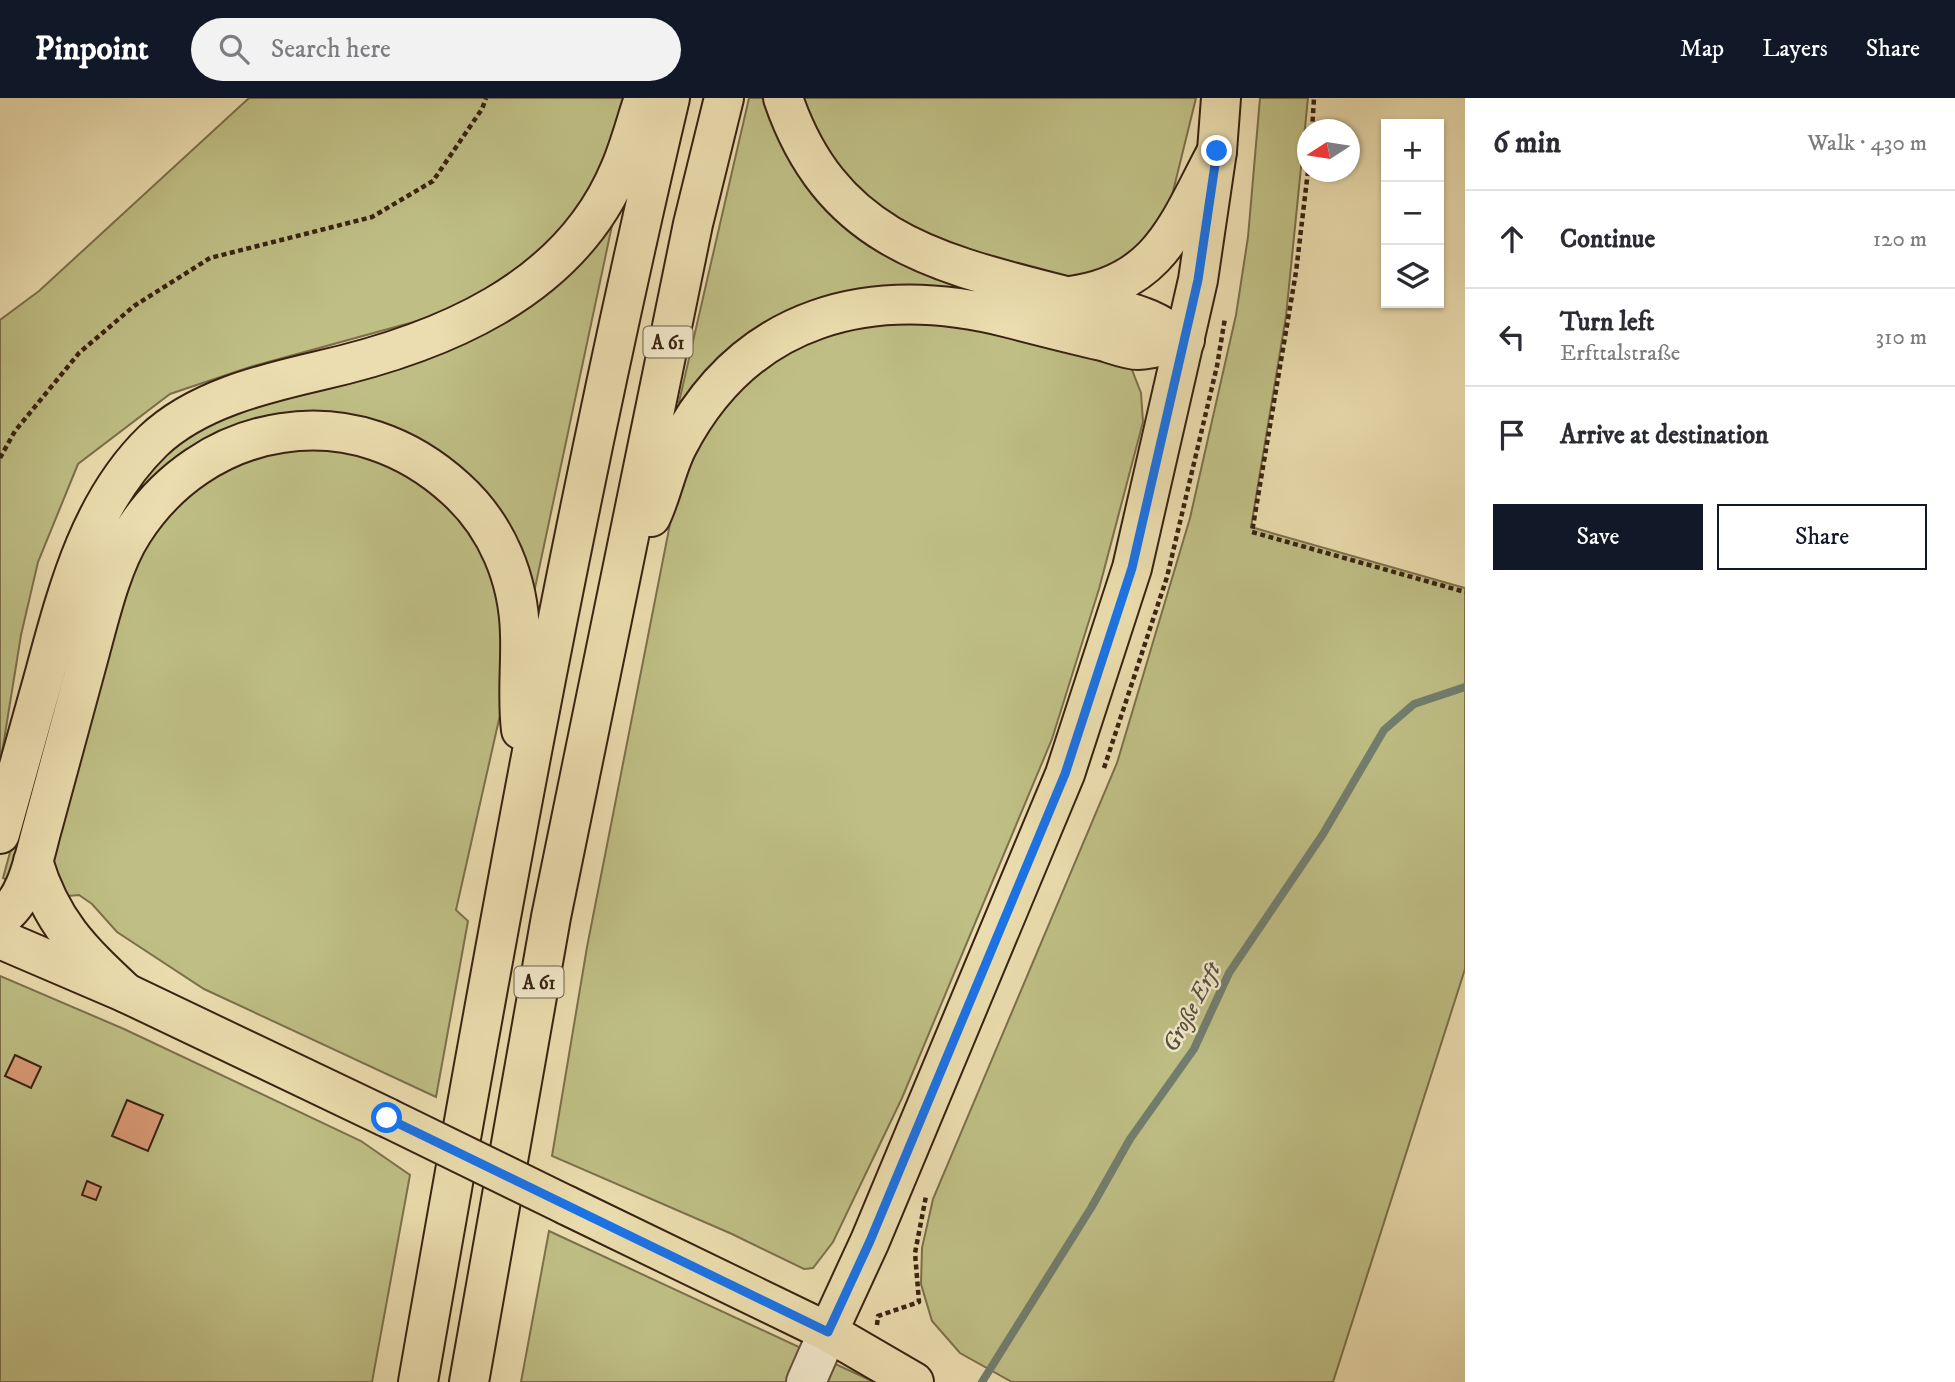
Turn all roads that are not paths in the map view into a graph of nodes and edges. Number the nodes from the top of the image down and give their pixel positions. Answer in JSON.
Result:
{"nodes":[{"id":1,"x":644,"y":98,"type":"edge"},
{"id":2,"x":670,"y":98,"type":"edge"},
{"id":3,"x":723,"y":98,"type":"edge"},
{"id":4,"x":783,"y":98,"type":"edge"},
{"id":5,"x":1221,"y":98,"type":"edge"},
{"id":6,"x":1217,"y":151,"type":"junction"},
{"id":7,"x":1065,"y":296,"type":"junction"},
{"id":8,"x":1185,"y":340,"type":"junction"},
{"id":9,"x":617,"y":588,"type":"junction"},
{"id":10,"x":526,"y":777,"type":"junction"},
{"id":11,"x":0,"y":834,"type":"edge"},
{"id":12,"x":33,"y":861,"type":"junction"},
{"id":13,"x":0,"y":918,"type":"edge"},
{"id":14,"x":0,"y":939,"type":"edge"},
{"id":15,"x":126,"y":993,"type":"junction"},
{"id":16,"x":828,"y":1332,"type":"junction"},
{"id":17,"x":418,"y":1382,"type":"edge"},
{"id":18,"x":469,"y":1382,"type":"edge"},
{"id":19,"x":806,"y":1382,"type":"edge"},
{"id":20,"x":915,"y":1382,"type":"edge"}],
"edges":[{"from":1,"to":11,"type":"main road"},
{"from":2,"to":10,"type":"main road","number":"A 61"},
{"from":3,"to":9,"type":"main road","number":"A 61"},
{"from":4,"to":7,"type":"main road"},
{"from":5,"to":6,"type":"main road"},
{"from":6,"to":7,"type":"main road"},
{"from":6,"to":8,"type":"main road"},
{"from":7,"to":8,"type":"main road"},
{"from":8,"to":9,"type":"main road"},
{"from":8,"to":16,"type":"main road"},
{"from":9,"to":18,"type":"main road","number":"A 61"},
{"from":10,"to":12,"type":"main road"},
{"from":10,"to":17,"type":"main road","number":"A 61"},
{"from":12,"to":13,"type":"main road"},
{"from":12,"to":15,"type":"main road"},
{"from":14,"to":15,"type":"main road"},
{"from":15,"to":16,"type":"main road","bridge":true},
{"from":16,"to":19,"type":"street"},
{"from":16,"to":20,"type":"main road"}]}
